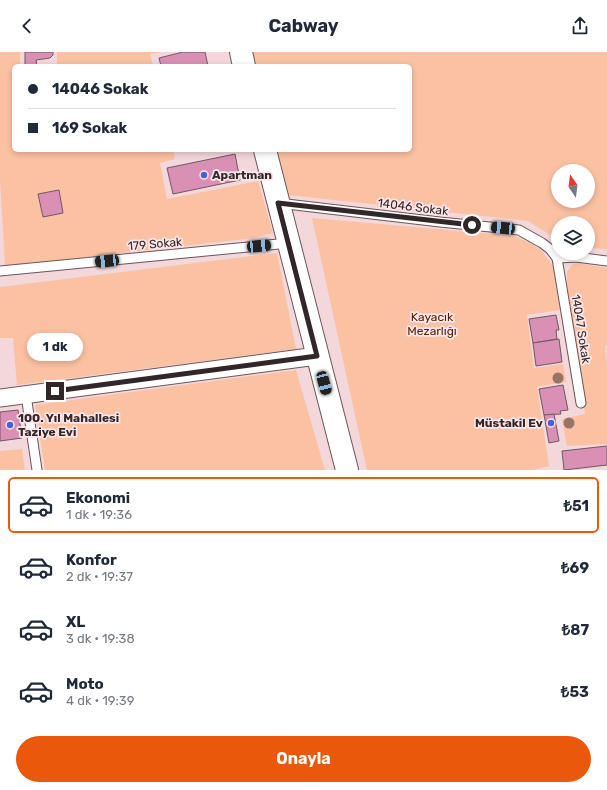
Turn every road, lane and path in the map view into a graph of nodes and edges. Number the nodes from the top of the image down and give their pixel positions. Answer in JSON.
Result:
{"nodes":[{"id":1,"x":241,"y":52,"type":"edge"},
{"id":2,"x":244,"y":64,"type":"edge"},
{"id":3,"x":265,"y":152,"type":"edge"},
{"id":4,"x":278,"y":203,"type":"junction"},
{"id":5,"x":289,"y":244,"type":"junction"},
{"id":6,"x":551,"y":250,"type":"edge"},
{"id":7,"x":595,"y":259,"type":"edge"},
{"id":8,"x":557,"y":260,"type":"edge"},
{"id":9,"x":607,"y":261,"type":"edge"},
{"id":10,"x":0,"y":266,"type":"edge"},
{"id":11,"x":0,"y":271,"type":"edge"},
{"id":12,"x":317,"y":356,"type":"junction"},
{"id":13,"x":26,"y":395,"type":"junction"},
{"id":14,"x":0,"y":398,"type":"edge"},
{"id":15,"x":581,"y":403,"type":"dead end"},
{"id":16,"x":37,"y":470,"type":"edge"},
{"id":17,"x":347,"y":470,"type":"edge"}],
"edges":[{"from":1,"to":2,"type":"main road"},
{"from":3,"to":4,"type":"main road"},
{"from":4,"to":5,"type":"main road"},
{"from":4,"to":6,"type":"lane","name":"14046 Sokak"},
{"from":5,"to":11,"type":"lane","name":"179 Sokak"},
{"from":5,"to":12,"type":"main road"},
{"from":7,"to":9,"type":"lane"},
{"from":8,"to":15,"type":"lane","name":"14047 Sokak"},
{"from":10,"to":11,"type":"lane"},
{"from":12,"to":13,"type":"street"},
{"from":12,"to":17,"type":"main road"},
{"from":13,"to":14,"type":"street"},
{"from":13,"to":16,"type":"lane"}]}
